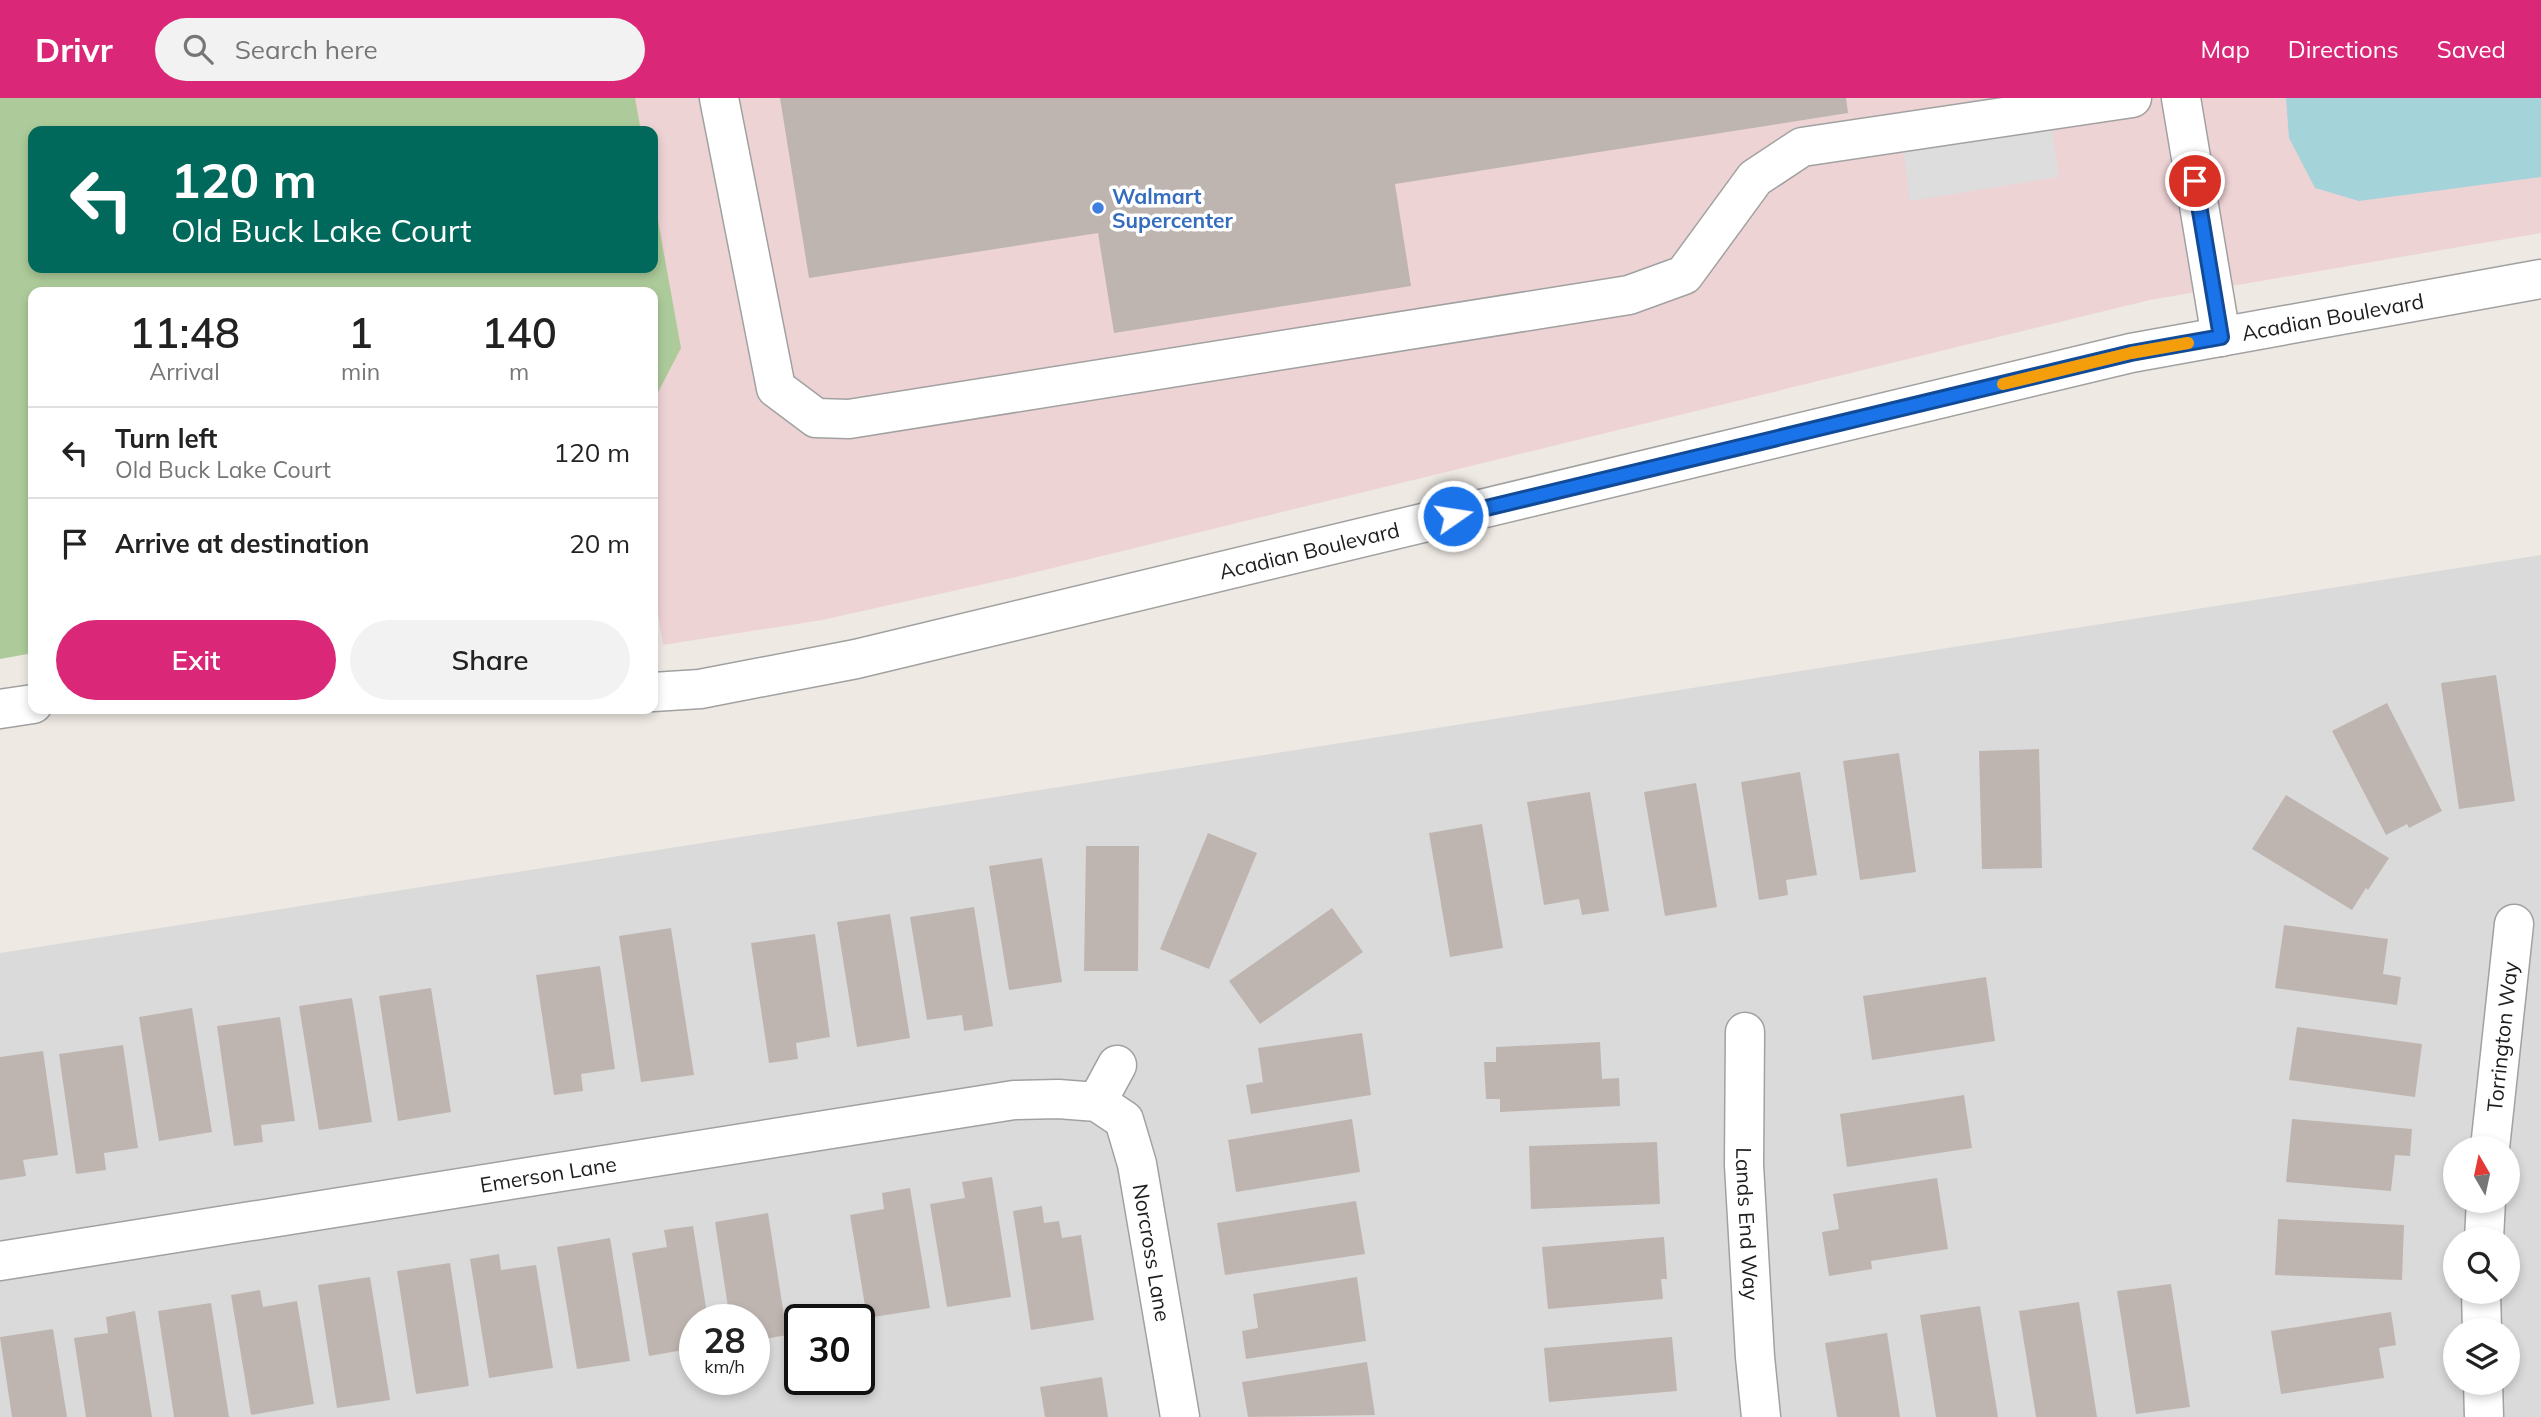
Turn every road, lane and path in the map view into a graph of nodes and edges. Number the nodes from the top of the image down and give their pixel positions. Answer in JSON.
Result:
{"nodes":[{"id":1,"x":719,"y":98,"type":"edge"},
{"id":2,"x":2132,"y":98,"type":"edge"},
{"id":3,"x":2182,"y":98,"type":"edge"},
{"id":4,"x":2048,"y":104,"type":"edge"},
{"id":5,"x":2541,"y":279,"type":"edge"},
{"id":6,"x":2221,"y":337,"type":"junction"},
{"id":7,"x":658,"y":692,"type":"edge"},
{"id":8,"x":28,"y":705,"type":"edge"},
{"id":9,"x":0,"y":709,"type":"edge"},
{"id":10,"x":2514,"y":924,"type":"dead end"},
{"id":11,"x":1745,"y":1032,"type":"dead end"},
{"id":12,"x":1117,"y":1065,"type":"dead end"},
{"id":13,"x":1097,"y":1102,"type":"junction"},
{"id":14,"x":2491,"y":1136,"type":"edge"},
{"id":15,"x":0,"y":1261,"type":"edge"},
{"id":16,"x":2483,"y":1395,"type":"edge"},
{"id":17,"x":1180,"y":1417,"type":"edge"},
{"id":18,"x":1761,"y":1417,"type":"edge"},
{"id":19,"x":2484,"y":1417,"type":"edge"}],
"edges":[{"from":1,"to":4,"type":"street"},
{"from":2,"to":4,"type":"street"},
{"from":3,"to":6,"type":"street"},
{"from":5,"to":6,"type":"street","name":"Acadian Boulevard"},
{"from":6,"to":7,"type":"street","name":"Acadian Boulevard"},
{"from":8,"to":9,"type":"street"},
{"from":10,"to":14,"type":"street","name":"Torrington Way"},
{"from":11,"to":18,"type":"street","name":"Lands End Way"},
{"from":12,"to":13,"type":"street"},
{"from":13,"to":15,"type":"street","name":"Emerson Lane"},
{"from":13,"to":17,"type":"street","name":"Norcross Lane"},
{"from":16,"to":19,"type":"street"}]}
